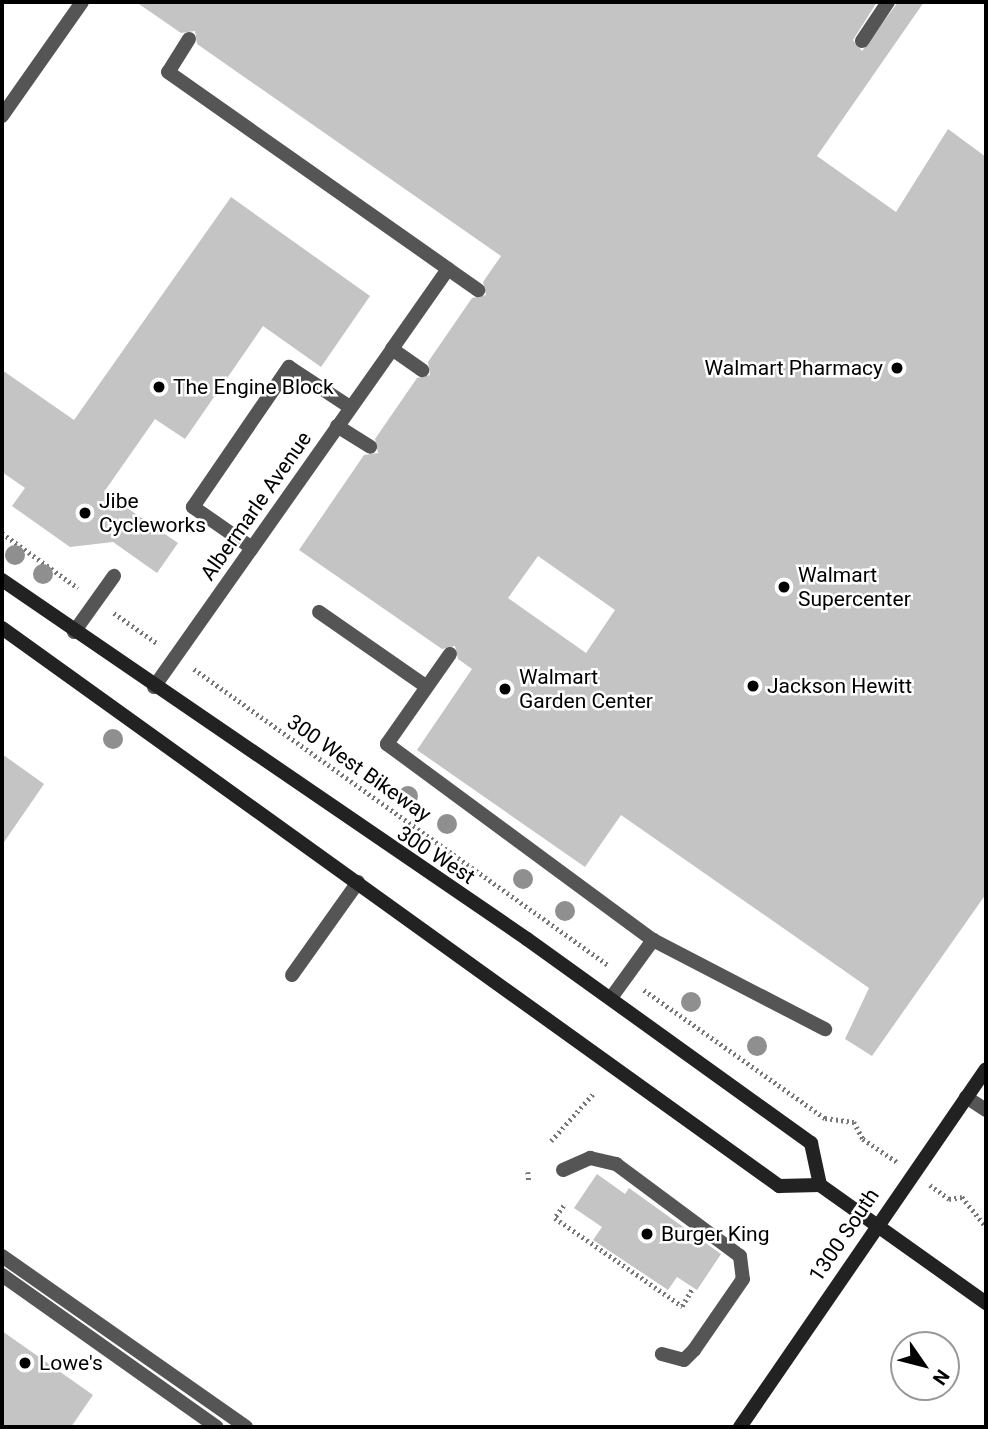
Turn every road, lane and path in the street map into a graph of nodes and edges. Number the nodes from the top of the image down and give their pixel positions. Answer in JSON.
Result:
{"nodes":[{"id":1,"x":82,"y":2,"type":"edge"},
{"id":2,"x":888,"y":2,"type":"edge"},
{"id":3,"x":188,"y":39,"type":"dead end"},
{"id":4,"x":862,"y":41,"type":"dead end"},
{"id":5,"x":2,"y":116,"type":"edge"},
{"id":6,"x":448,"y":269,"type":"junction"},
{"id":7,"x":478,"y":290,"type":"dead end"},
{"id":8,"x":392,"y":349,"type":"junction"},
{"id":9,"x":422,"y":370,"type":"dead end"},
{"id":10,"x":350,"y":407,"type":"junction"},
{"id":11,"x":337,"y":426,"type":"junction"},
{"id":12,"x":370,"y":447,"type":"dead end"},
{"id":13,"x":252,"y":548,"type":"junction"},
{"id":14,"x":114,"y":576,"type":"dead end"},
{"id":15,"x":2,"y":580,"type":"edge"},
{"id":16,"x":319,"y":612,"type":"dead end"},
{"id":17,"x":2,"y":628,"type":"edge"},
{"id":18,"x":75,"y":632,"type":"junction"},
{"id":19,"x":450,"y":654,"type":"dead end"},
{"id":20,"x":198,"y":673,"type":"dead end"},
{"id":21,"x":154,"y":687,"type":"junction"},
{"id":22,"x":427,"y":687,"type":"junction"},
{"id":23,"x":358,"y":882,"type":"junction"},
{"id":24,"x":570,"y":938,"type":"dead end"},
{"id":25,"x":653,"y":940,"type":"junction"},
{"id":26,"x":292,"y":975,"type":"dead end"},
{"id":27,"x":611,"y":998,"type":"junction"},
{"id":28,"x":660,"y":1002,"type":"dead end"},
{"id":29,"x":825,"y":1029,"type":"dead end"},
{"id":30,"x":986,"y":1069,"type":"edge"},
{"id":31,"x":593,"y":1094,"type":"dead end"},
{"id":32,"x":966,"y":1097,"type":"junction"},
{"id":33,"x":986,"y":1110,"type":"edge"},
{"id":34,"x":862,"y":1127,"type":"dead end"},
{"id":35,"x":551,"y":1141,"type":"dead end"},
{"id":36,"x":563,"y":1170,"type":"dead end"},
{"id":37,"x":528,"y":1172,"type":"dead end"},
{"id":38,"x":529,"y":1181,"type":"dead end"},
{"id":39,"x":820,"y":1185,"type":"junction"},
{"id":40,"x":957,"y":1194,"type":"dead end"},
{"id":41,"x":564,"y":1206,"type":"dead end"},
{"id":42,"x":877,"y":1225,"type":"junction"},
{"id":43,"x":986,"y":1227,"type":"edge"},
{"id":44,"x":2,"y":1256,"type":"edge"},
{"id":45,"x":2,"y":1275,"type":"edge"},
{"id":46,"x":693,"y":1288,"type":"dead end"},
{"id":47,"x":57,"y":1295,"type":"junction"},
{"id":48,"x":986,"y":1303,"type":"edge"},
{"id":49,"x":48,"y":1308,"type":"junction"},
{"id":50,"x":123,"y":1340,"type":"junction"},
{"id":51,"x":113,"y":1353,"type":"junction"},
{"id":52,"x":662,"y":1354,"type":"dead end"},
{"id":53,"x":196,"y":1392,"type":"junction"},
{"id":54,"x":186,"y":1405,"type":"junction"},
{"id":55,"x":218,"y":1427,"type":"edge"},
{"id":56,"x":246,"y":1427,"type":"edge"},
{"id":57,"x":740,"y":1427,"type":"edge"}],
"edges":[{"from":1,"to":5,"type":"street"},
{"from":2,"to":4,"type":"street"},
{"from":3,"to":6,"type":"street"},
{"from":6,"to":7,"type":"street"},
{"from":6,"to":8,"type":"street","name":"Albermarle Avenue"},
{"from":8,"to":9,"type":"street"},
{"from":8,"to":10,"type":"street","name":"Albermarle Avenue"},
{"from":10,"to":11,"type":"street","name":"Albermarle Avenue"},
{"from":10,"to":13,"type":"street"},
{"from":11,"to":12,"type":"street"},
{"from":11,"to":13,"type":"street","name":"Albermarle Avenue"},
{"from":13,"to":21,"type":"street","name":"Albermarle Avenue"},
{"from":14,"to":18,"type":"street"},
{"from":15,"to":18,"type":"main road","name":"300 West"},
{"from":16,"to":22,"type":"street"},
{"from":17,"to":23,"type":"main road"},
{"from":18,"to":21,"type":"main road","name":"300 West"},
{"from":19,"to":22,"type":"street"},
{"from":20,"to":24,"type":"path","name":"300 West Bikeway"},
{"from":21,"to":27,"type":"main road","name":"300 West"},
{"from":22,"to":25,"type":"street"},
{"from":23,"to":26,"type":"street"},
{"from":23,"to":39,"type":"main road"},
{"from":25,"to":27,"type":"street"},
{"from":25,"to":29,"type":"street"},
{"from":27,"to":39,"type":"main road","name":"300 West"},
{"from":28,"to":34,"type":"path"},
{"from":30,"to":32,"type":"main road","name":"1300 South"},
{"from":31,"to":35,"type":"path"},
{"from":32,"to":33,"type":"street"},
{"from":32,"to":42,"type":"main road","name":"1300 South"},
{"from":36,"to":52,"type":"street"},
{"from":37,"to":38,"type":"path"},
{"from":39,"to":42,"type":"main road"},
{"from":40,"to":43,"type":"path"},
{"from":41,"to":46,"type":"path"},
{"from":42,"to":48,"type":"main road"},
{"from":42,"to":57,"type":"main road","name":"1300 South"},
{"from":44,"to":47,"type":"street"},
{"from":45,"to":49,"type":"street"},
{"from":47,"to":49,"type":"street"},
{"from":47,"to":50,"type":"street"},
{"from":49,"to":51,"type":"street"},
{"from":50,"to":51,"type":"street"},
{"from":50,"to":53,"type":"street"},
{"from":51,"to":54,"type":"street"},
{"from":53,"to":54,"type":"street"},
{"from":53,"to":56,"type":"street"},
{"from":54,"to":55,"type":"street"}]}
